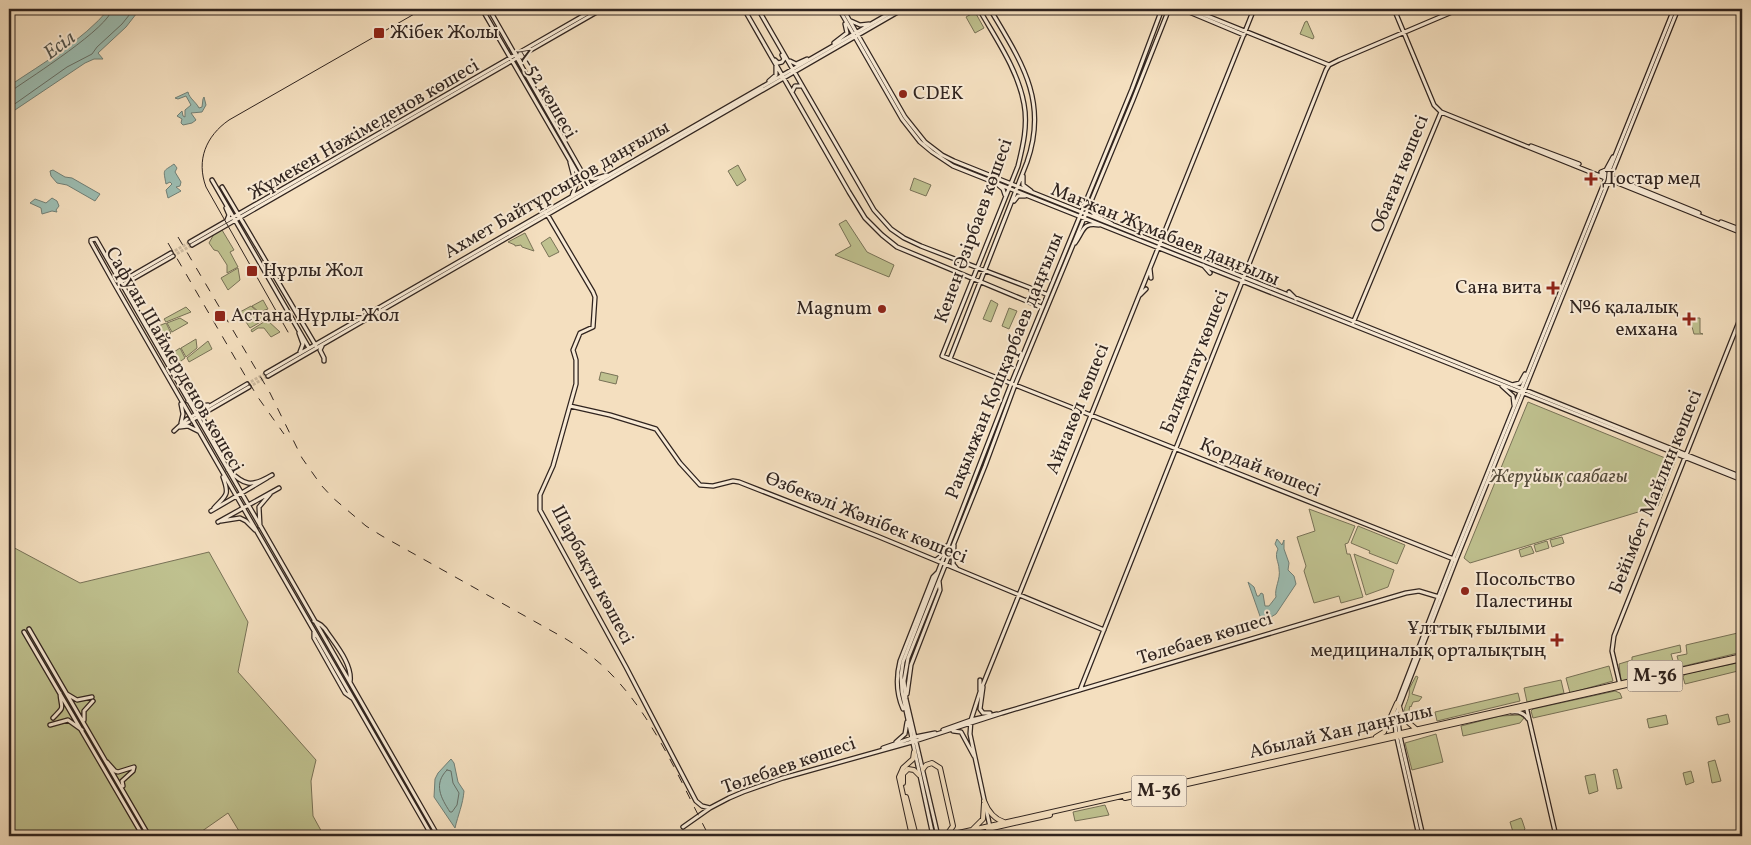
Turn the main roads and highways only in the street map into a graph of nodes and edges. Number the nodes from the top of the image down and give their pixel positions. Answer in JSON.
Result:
{"nodes":[{"id":1,"x":1742,"y":657,"type":"edge"},
{"id":2,"x":1526,"y":707,"type":"junction"},
{"id":3,"x":1416,"y":729,"type":"junction"},
{"id":4,"x":1398,"y":735,"type":"junction"},
{"id":5,"x":1360,"y":742,"type":"junction"},
{"id":6,"x":914,"y":752,"type":"road end"},
{"id":7,"x":923,"y":769,"type":"road end"},
{"id":8,"x":919,"y":775,"type":"road end"},
{"id":9,"x":1009,"y":822,"type":"junction"},
{"id":10,"x":990,"y":827,"type":"junction"},
{"id":11,"x":971,"y":832,"type":"junction"},
{"id":12,"x":912,"y":836,"type":"edge"},
{"id":13,"x":916,"y":836,"type":"edge"},
{"id":14,"x":945,"y":836,"type":"edge"},
{"id":15,"x":957,"y":836,"type":"edge"},
{"id":16,"x":967,"y":836,"type":"edge"}],
"edges":[{"from":1,"to":2,"type":"main road","name":"Абылай Хан даңғылы","number":"M-36"},
{"from":2,"to":3,"type":"main road","name":"Абылай Хан даңғылы","number":"M-36"},
{"from":2,"to":4,"type":"main road","name":"Абылай Хан даңғылы","number":"M-36"},
{"from":3,"to":4,"type":"main road","name":"Абылай Хан даңғылы","number":"M-36"},
{"from":3,"to":5,"type":"main road"},
{"from":4,"to":5,"type":"main road","name":"Абылай Хан даңғылы","number":"M-36"},
{"from":4,"to":10,"type":"main road","name":"Абылай Хан даңғылы","number":"M-36"},
{"from":5,"to":9,"type":"main road","name":"Абылай Хан даңғылы","number":"M-36"},
{"from":6,"to":12,"type":"main road"},
{"from":7,"to":14,"type":"main road"},
{"from":8,"to":13,"type":"main road"},
{"from":9,"to":10,"type":"main road","name":"Абылай Хан даңғылы","number":"M-36"},
{"from":9,"to":11,"type":"main road"},
{"from":10,"to":11,"type":"main road","name":"Абылай Хан даңғылы","number":"M-36"},
{"from":11,"to":14,"type":"main road","name":"Абылай Хан даңғылы","number":"M-36"},
{"from":11,"to":15,"type":"main road","name":"Абылай Хан даңғылы","number":"M-36"},
{"from":11,"to":16,"type":"main road"}]}
